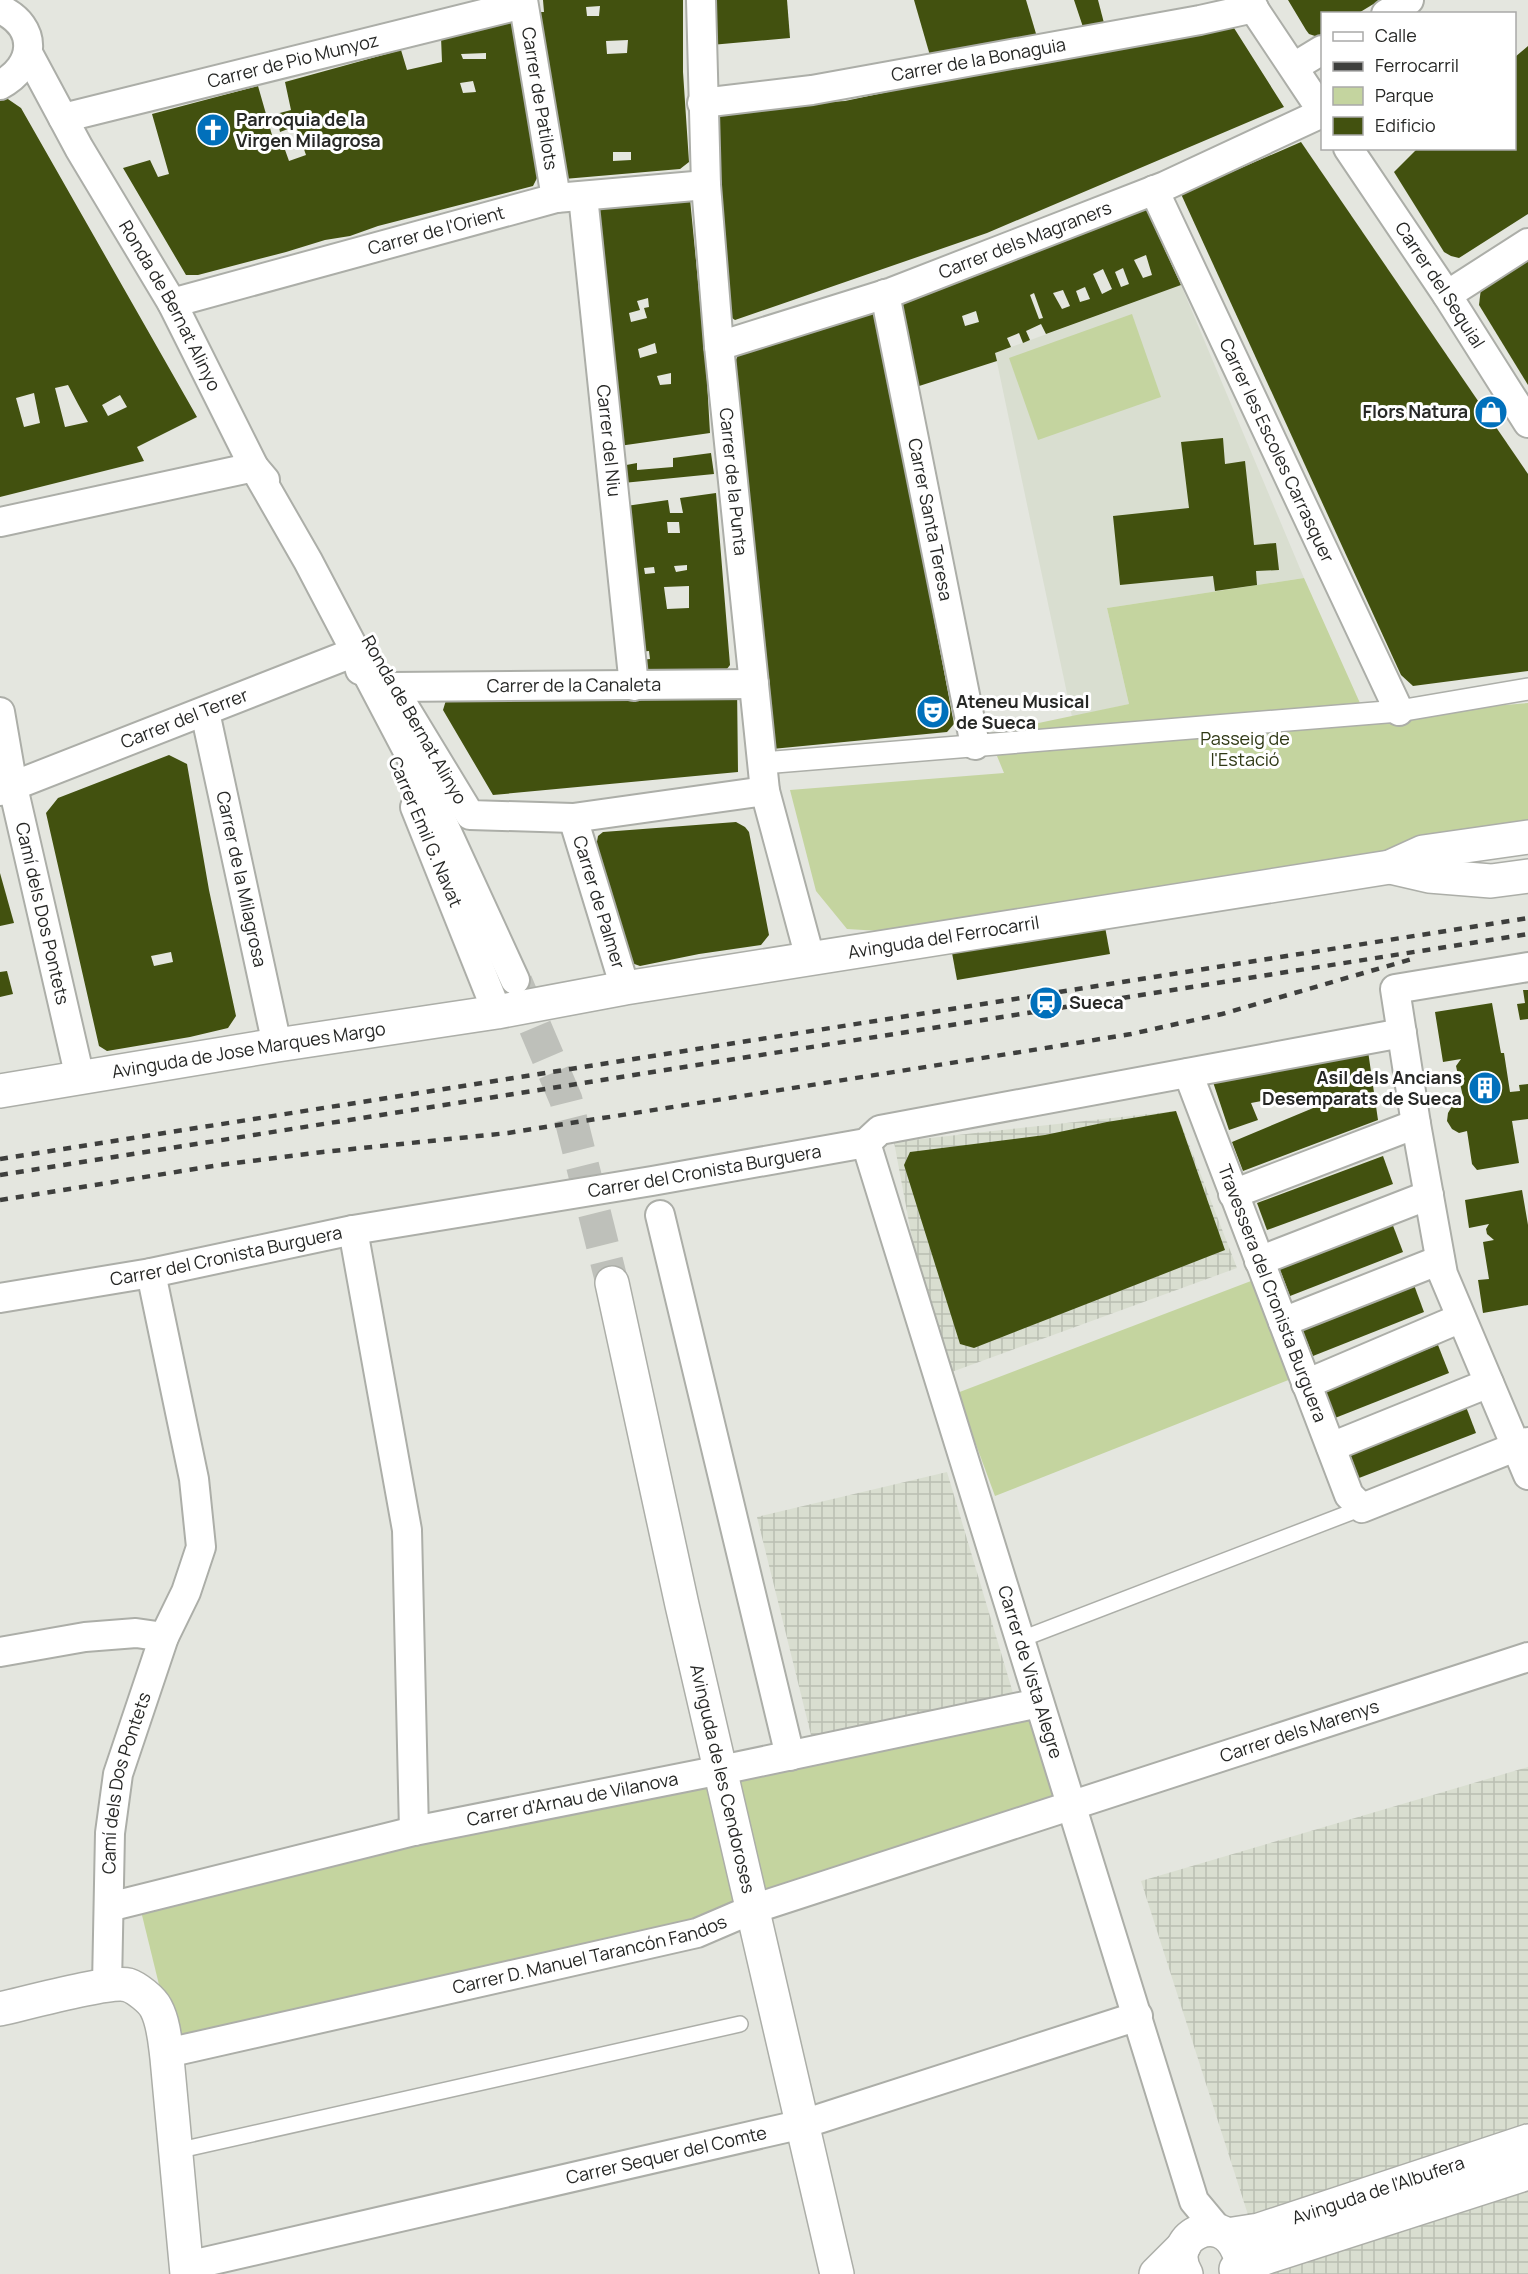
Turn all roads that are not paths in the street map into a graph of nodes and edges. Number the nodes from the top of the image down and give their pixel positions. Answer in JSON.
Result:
{"nodes":[{"id":1,"x":701,"y":0,"type":"edge"},
{"id":2,"x":1409,"y":0,"type":"edge"},
{"id":3,"x":523,"y":2,"type":"edge"},
{"id":4,"x":1251,"y":4,"type":"edge"},
{"id":5,"x":1,"y":8,"type":"edge"},
{"id":6,"x":1389,"y":12,"type":"edge"},
{"id":7,"x":1321,"y":51,"type":"edge"},
{"id":8,"x":28,"y":53,"type":"junction"},
{"id":9,"x":1294,"y":67,"type":"junction"},
{"id":10,"x":6,"y":82,"type":"edge"},
{"id":11,"x":702,"y":103,"type":"junction"},
{"id":12,"x":1321,"y":109,"type":"edge"},
{"id":13,"x":1321,"y":113,"type":"edge"},
{"id":14,"x":63,"y":118,"type":"junction"},
{"id":15,"x":79,"y":148,"type":"junction"},
{"id":16,"x":1349,"y":150,"type":"edge"},
{"id":17,"x":706,"y":185,"type":"junction"},
{"id":18,"x":1154,"y":190,"type":"junction"},
{"id":19,"x":569,"y":197,"type":"junction"},
{"id":20,"x":1528,"y":243,"type":"edge"},
{"id":21,"x":885,"y":294,"type":"junction"},
{"id":22,"x":1447,"y":295,"type":"junction"},
{"id":23,"x":172,"y":303,"type":"junction"},
{"id":24,"x":719,"y":346,"type":"junction"},
{"id":25,"x":1528,"y":423,"type":"edge"},
{"id":26,"x":255,"y":467,"type":"junction"},
{"id":27,"x":0,"y":522,"type":"edge"},
{"id":28,"x":355,"y":652,"type":"junction"},
{"id":29,"x":754,"y":684,"type":"junction"},
{"id":30,"x":634,"y":686,"type":"junction"},
{"id":31,"x":392,"y":687,"type":"junction"},
{"id":32,"x":1528,"y":688,"type":"edge"},
{"id":33,"x":1399,"y":711,"type":"junction"},
{"id":34,"x":0,"y":712,"type":"edge"},
{"id":35,"x":205,"y":712,"type":"junction"},
{"id":36,"x":975,"y":745,"type":"junction"},
{"id":37,"x":764,"y":777,"type":"junction"},
{"id":38,"x":6,"y":789,"type":"edge"},
{"id":39,"x":573,"y":818,"type":"junction"},
{"id":40,"x":1528,"y":837,"type":"edge"},
{"id":41,"x":1528,"y":856,"type":"edge"},
{"id":42,"x":1390,"y":867,"type":"junction"},
{"id":43,"x":1429,"y":876,"type":"junction"},
{"id":44,"x":1528,"y":876,"type":"edge"},
{"id":45,"x":810,"y":958,"type":"junction"},
{"id":46,"x":1528,"y":966,"type":"edge"},
{"id":47,"x":515,"y":980,"type":"tunnel mouth"},
{"id":48,"x":624,"y":988,"type":"junction"},
{"id":49,"x":497,"y":1012,"type":"junction"},
{"id":50,"x":1402,"y":1033,"type":"junction"},
{"id":51,"x":277,"y":1045,"type":"junction"},
{"id":52,"x":1188,"y":1073,"type":"junction"},
{"id":53,"x":80,"y":1078,"type":"junction"},
{"id":54,"x":0,"y":1091,"type":"edge"},
{"id":55,"x":1416,"y":1124,"type":"junction"},
{"id":56,"x":866,"y":1143,"type":"junction"},
{"id":57,"x":1233,"y":1194,"type":"junction"},
{"id":58,"x":1428,"y":1195,"type":"junction"},
{"id":59,"x":660,"y":1215,"type":"dead end"},
{"id":60,"x":353,"y":1230,"type":"junction"},
{"id":61,"x":1440,"y":1260,"type":"junction"},
{"id":62,"x":1259,"y":1261,"type":"junction"},
{"id":63,"x":151,"y":1273,"type":"junction"},
{"id":64,"x":612,"y":1283,"type":"tunnel mouth"},
{"id":65,"x":0,"y":1298,"type":"edge"},
{"id":66,"x":1461,"y":1318,"type":"junction"},
{"id":67,"x":1283,"y":1322,"type":"junction"},
{"id":68,"x":1489,"y":1383,"type":"junction"},
{"id":69,"x":1306,"y":1384,"type":"junction"},
{"id":70,"x":1522,"y":1444,"type":"edge"},
{"id":71,"x":1331,"y":1447,"type":"junction"},
{"id":72,"x":1528,"y":1474,"type":"edge"},
{"id":73,"x":1362,"y":1508,"type":"junction"},
{"id":74,"x":164,"y":1637,"type":"junction"},
{"id":75,"x":1019,"y":1640,"type":"junction"},
{"id":76,"x":0,"y":1652,"type":"edge"},
{"id":77,"x":1528,"y":1657,"type":"edge"},
{"id":78,"x":1039,"y":1703,"type":"junction"},
{"id":79,"x":790,"y":1756,"type":"junction"},
{"id":80,"x":721,"y":1770,"type":"junction"},
{"id":81,"x":1071,"y":1805,"type":"junction"},
{"id":82,"x":414,"y":1831,"type":"junction"},
{"id":83,"x":109,"y":1907,"type":"junction"},
{"id":84,"x":753,"y":1909,"type":"junction"},
{"id":85,"x":107,"y":1985,"type":"junction"},
{"id":86,"x":0,"y":2009,"type":"edge"},
{"id":87,"x":1138,"y":2016,"type":"junction"},
{"id":88,"x":740,"y":2024,"type":"dead end"},
{"id":89,"x":167,"y":2053,"type":"junction"},
{"id":90,"x":803,"y":2124,"type":"junction"},
{"id":91,"x":1528,"y":2141,"type":"edge"},
{"id":92,"x":176,"y":2151,"type":"junction"},
{"id":93,"x":1528,"y":2173,"type":"edge"},
{"id":94,"x":1201,"y":2245,"type":"edge"},
{"id":95,"x":187,"y":2270,"type":"edge"},
{"id":96,"x":1235,"y":2272,"type":"edge"},
{"id":97,"x":837,"y":2274,"type":"edge"},
{"id":98,"x":1156,"y":2274,"type":"edge"}],
"edges":[{"from":1,"to":11,"type":"street","name":"Carrer de la Punta"},
{"from":2,"to":6,"type":"street"},
{"from":3,"to":14,"type":"street","name":"Carrer de Pio Munyoz"},
{"from":3,"to":19,"type":"street","name":"Carrer de Patilots"},
{"from":4,"to":9,"type":"street"},
{"from":4,"to":11,"type":"street","name":"Carrer de la Bonaguia"},
{"from":5,"to":8,"type":"street","name":"Ronda de Bernat Alinyo"},
{"from":7,"to":9,"type":"street"},
{"from":8,"to":10,"type":"street"},
{"from":8,"to":14,"type":"street","name":"Ronda de Bernat Alinyo"},
{"from":9,"to":12,"type":"street"},
{"from":10,"to":15,"type":"street","name":"Ronda de Bernat Alinyo"},
{"from":11,"to":17,"type":"street","name":"Carrer de la Punta"},
{"from":13,"to":18,"type":"street","name":"Carrer dels Magraners"},
{"from":14,"to":15,"type":"street","name":"Ronda de Bernat Alinyo"},
{"from":15,"to":23,"type":"street","name":"Ronda de Bernat Alinyo"},
{"from":16,"to":22,"type":"street","name":"Carrer del Sequial"},
{"from":17,"to":19,"type":"street","name":"Carrer de l'Orient"},
{"from":17,"to":24,"type":"street","name":"Carrer de la Punta"},
{"from":18,"to":21,"type":"street","name":"Carrer dels Magraners"},
{"from":18,"to":33,"type":"street","name":"Carrer les Escoles Carrasquer"},
{"from":19,"to":23,"type":"street","name":"Carrer de l'Orient"},
{"from":19,"to":30,"type":"street","name":"Carrer del Niu"},
{"from":20,"to":22,"type":"street"},
{"from":21,"to":24,"type":"street","name":"Carrer dels Magraners"},
{"from":21,"to":36,"type":"street","name":"Carrer Santa Teresa"},
{"from":22,"to":25,"type":"street","name":"Carrer del Sequial"},
{"from":23,"to":26,"type":"street","name":"Ronda de Bernat Alinyo"},
{"from":24,"to":29,"type":"street","name":"Carrer de la Punta"},
{"from":26,"to":27,"type":"street"},
{"from":26,"to":28,"type":"street","name":"Ronda de Bernat Alinyo"},
{"from":26,"to":31,"type":"street","name":"Ronda de Bernat Alinyo"},
{"from":28,"to":35,"type":"street","name":"Carrer del Terrer"},
{"from":28,"to":47,"type":"street","name":"Ronda de Bernat Alinyo"},
{"from":28,"to":49,"type":"street","name":"Carrer Emil G. Navat"},
{"from":29,"to":30,"type":"street","name":"Carrer de la Canaleta"},
{"from":29,"to":37,"type":"street","name":"Carrer de la Punta"},
{"from":30,"to":31,"type":"street","name":"Carrer de la Canaleta"},
{"from":31,"to":39,"type":"street","name":"Ronda de Bernat Alinyo"},
{"from":32,"to":33,"type":"street"},
{"from":33,"to":36,"type":"street"},
{"from":34,"to":38,"type":"street","name":"Camí dels Dos Pontets"},
{"from":35,"to":38,"type":"street","name":"Carrer del Terrer"},
{"from":35,"to":51,"type":"street","name":"Carrer de la Milagrosa"},
{"from":36,"to":37,"type":"street"},
{"from":37,"to":39,"type":"street","name":"Ronda de Bernat Alinyo"},
{"from":37,"to":45,"type":"street","name":"Carrer de la Punta"},
{"from":38,"to":53,"type":"street","name":"Camí dels Dos Pontets"},
{"from":39,"to":48,"type":"street","name":"Carrer de Palmer"},
{"from":40,"to":42,"type":"street"},
{"from":41,"to":43,"type":"street"},
{"from":42,"to":43,"type":"street"},
{"from":42,"to":45,"type":"street","name":"Avinguda del Ferrocarril"},
{"from":43,"to":44,"type":"street"},
{"from":45,"to":48,"type":"street","name":"Avinguda del Ferrocarril"},
{"from":46,"to":50,"type":"street"},
{"from":48,"to":49,"type":"street","name":"Avinguda del Ferrocarril"},
{"from":49,"to":51,"type":"street","name":"Avinguda de Jose Marques Margo"},
{"from":50,"to":52,"type":"street","name":"Carrer del Cronista Burguera"},
{"from":50,"to":55,"type":"street"},
{"from":51,"to":53,"type":"street","name":"Avinguda de Jose Marques Margo"},
{"from":52,"to":56,"type":"street","name":"Carrer del Cronista Burguera"},
{"from":52,"to":57,"type":"street","name":"Travessera del Cronista Burguera"},
{"from":53,"to":54,"type":"street","name":"Avinguda de Jose Marques Margo"},
{"from":55,"to":57,"type":"street"},
{"from":55,"to":58,"type":"street"},
{"from":56,"to":60,"type":"street","name":"Carrer del Cronista Burguera"},
{"from":56,"to":75,"type":"street","name":"Carrer de Vista Alegre"},
{"from":57,"to":62,"type":"street","name":"Travessera del Cronista Burguera"},
{"from":58,"to":61,"type":"street"},
{"from":58,"to":62,"type":"street"},
{"from":59,"to":79,"type":"street"},
{"from":60,"to":63,"type":"street","name":"Carrer del Cronista Burguera"},
{"from":60,"to":82,"type":"street"},
{"from":61,"to":66,"type":"street"},
{"from":61,"to":67,"type":"street"},
{"from":62,"to":67,"type":"street","name":"Travessera del Cronista Burguera"},
{"from":63,"to":65,"type":"street","name":"Carrer del Cronista Burguera"},
{"from":63,"to":74,"type":"street","name":"Camí dels Dos Pontets"},
{"from":64,"to":80,"type":"street","name":"Avinguda de les Cendoroses"},
{"from":66,"to":68,"type":"street"},
{"from":66,"to":69,"type":"street"},
{"from":67,"to":69,"type":"street","name":"Travessera del Cronista Burguera"},
{"from":68,"to":70,"type":"street"},
{"from":68,"to":71,"type":"street"},
{"from":69,"to":71,"type":"street","name":"Travessera del Cronista Burguera"},
{"from":70,"to":72,"type":"street"},
{"from":70,"to":73,"type":"street"},
{"from":71,"to":73,"type":"street","name":"Travessera del Cronista Burguera"},
{"from":73,"to":75,"type":"lane"},
{"from":74,"to":76,"type":"street"},
{"from":74,"to":83,"type":"street","name":"Camí dels Dos Pontets"},
{"from":75,"to":78,"type":"street","name":"Carrer de Vista Alegre"},
{"from":77,"to":81,"type":"street","name":"Carrer dels Marenys"},
{"from":78,"to":79,"type":"street","name":"Carrer d'Arnau de Vilanova"},
{"from":78,"to":81,"type":"street","name":"Carrer de Vista Alegre"},
{"from":79,"to":80,"type":"street","name":"Carrer d'Arnau de Vilanova"},
{"from":80,"to":82,"type":"street","name":"Carrer d'Arnau de Vilanova"},
{"from":80,"to":84,"type":"street","name":"Avinguda de les Cendoroses"},
{"from":81,"to":84,"type":"street","name":"Carrer D. Manuel Tarancón Fandos"},
{"from":81,"to":87,"type":"street","name":"Carrer de Vista Alegre"},
{"from":82,"to":83,"type":"street","name":"Carrer d'Arnau de Vilanova"},
{"from":83,"to":85,"type":"street","name":"Camí dels Dos Pontets"},
{"from":84,"to":89,"type":"street","name":"Carrer D. Manuel Tarancón Fandos"},
{"from":84,"to":90,"type":"street","name":"Avinguda de les Cendoroses"},
{"from":85,"to":86,"type":"street"},
{"from":85,"to":89,"type":"street"},
{"from":87,"to":90,"type":"street","name":"Carrer Sequer del Comte"},
{"from":87,"to":94,"type":"street","name":"Carrer de Vista Alegre"},
{"from":88,"to":92,"type":"lane"},
{"from":89,"to":92,"type":"street"},
{"from":90,"to":95,"type":"street","name":"Carrer Sequer del Comte"},
{"from":90,"to":97,"type":"street","name":"Avinguda de les Cendoroses"},
{"from":91,"to":94,"type":"street","name":"Avinguda de l'Albufera"},
{"from":92,"to":95,"type":"street"},
{"from":93,"to":96,"type":"street","name":"Avinguda de l'Albufera"},
{"from":94,"to":96,"type":"street"},
{"from":94,"to":98,"type":"street"}]}
